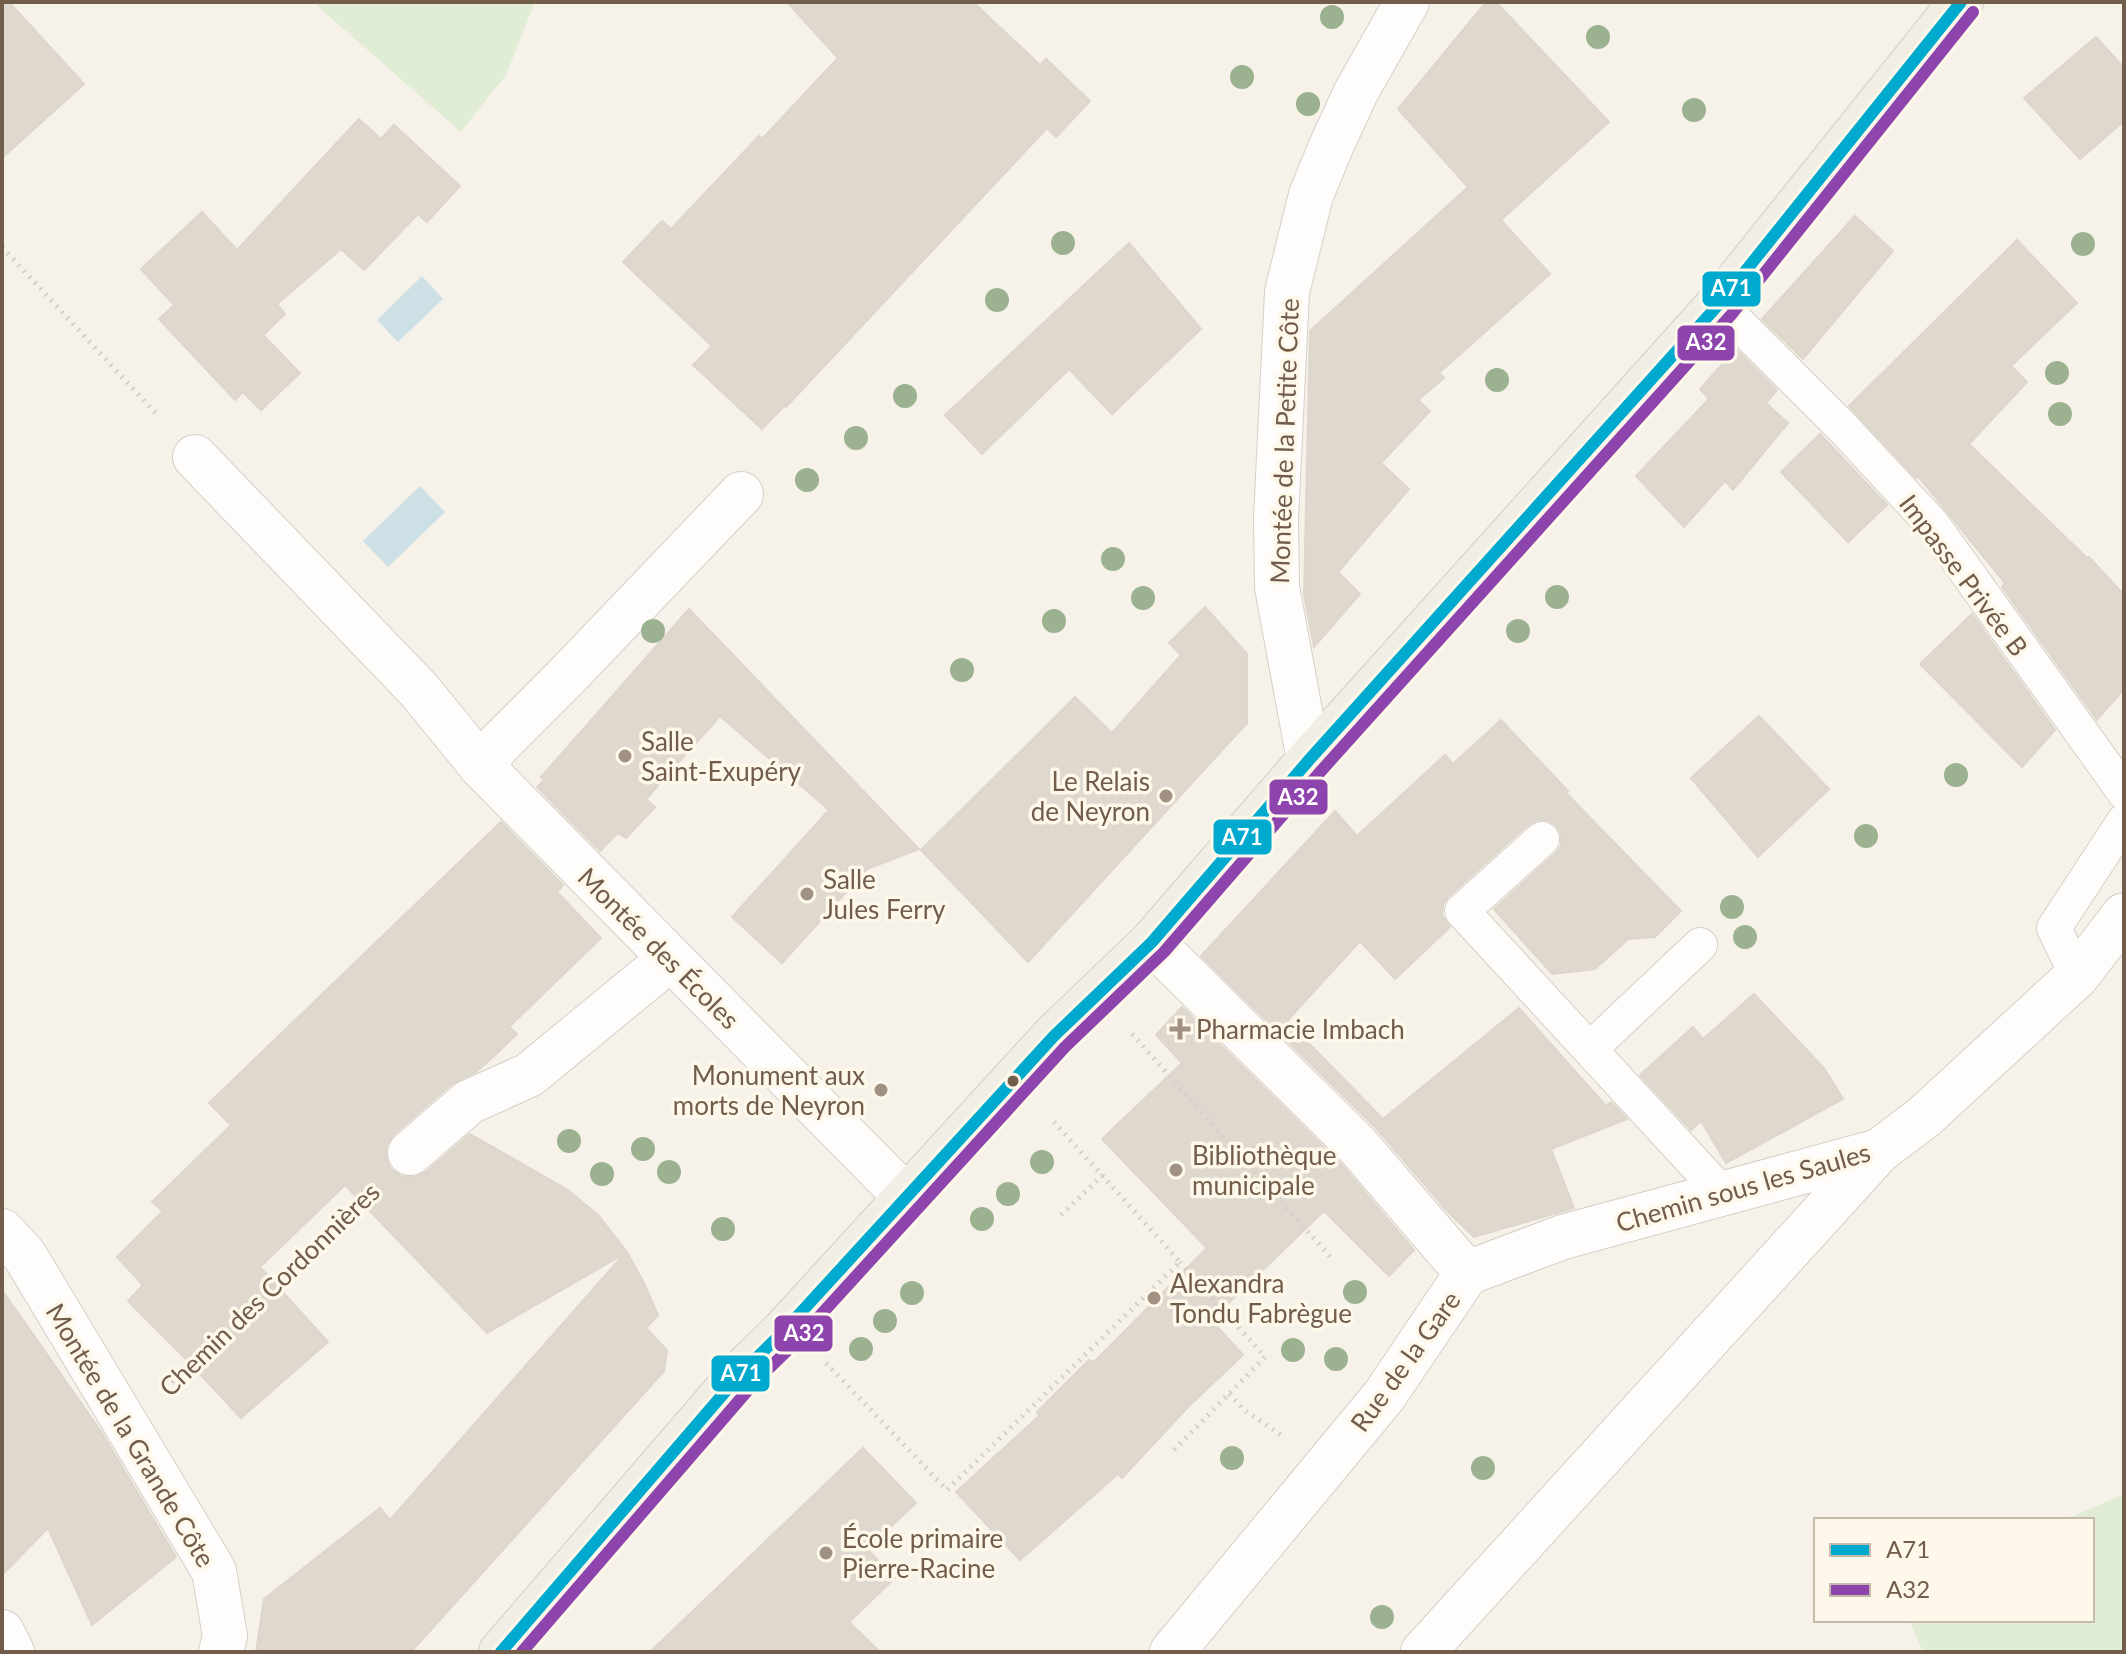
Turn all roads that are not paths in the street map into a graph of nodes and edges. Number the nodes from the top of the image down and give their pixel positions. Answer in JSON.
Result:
{"nodes":[{"id":1,"x":1407,"y":2,"type":"edge"},
{"id":2,"x":1961,"y":2,"type":"edge"},
{"id":3,"x":1719,"y":304,"type":"junction"},
{"id":4,"x":195,"y":457,"type":"road end"},
{"id":5,"x":741,"y":494,"type":"dead end"},
{"id":6,"x":1309,"y":760,"type":"junction"},
{"id":7,"x":481,"y":766,"type":"junction"},
{"id":8,"x":2124,"y":792,"type":"edge"},
{"id":9,"x":2124,"y":821,"type":"edge"},
{"id":10,"x":1542,"y":839,"type":"dead end"},
{"id":11,"x":2124,"y":915,"type":"edge"},
{"id":12,"x":1152,"y":942,"type":"junction"},
{"id":13,"x":1700,"y":945,"type":"dead end"},
{"id":14,"x":670,"y":959,"type":"junction"},
{"id":15,"x":2077,"y":976,"type":"junction"},
{"id":16,"x":1590,"y":1049,"type":"junction"},
{"id":17,"x":1879,"y":1151,"type":"junction"},
{"id":18,"x":410,"y":1153,"type":"road end"},
{"id":19,"x":1722,"y":1193,"type":"junction"},
{"id":20,"x":906,"y":1197,"type":"junction"},
{"id":21,"x":2,"y":1231,"type":"edge"},
{"id":22,"x":1467,"y":1273,"type":"junction"},
{"id":23,"x":2,"y":1632,"type":"edge"},
{"id":24,"x":12,"y":1652,"type":"edge"},
{"id":25,"x":221,"y":1652,"type":"edge"},
{"id":26,"x":501,"y":1652,"type":"edge"},
{"id":27,"x":1172,"y":1652,"type":"edge"},
{"id":28,"x":1423,"y":1652,"type":"edge"}],
"edges":[{"from":1,"to":6,"type":"street","name":"Montée de la Petite Côte"},
{"from":2,"to":3,"type":"main road"},
{"from":3,"to":6,"type":"main road"},
{"from":3,"to":8,"type":"lane","name":"Impasse Privée B"},
{"from":4,"to":7,"type":"street","name":"Montée des Écoles"},
{"from":5,"to":7,"type":"street"},
{"from":6,"to":12,"type":"main road"},
{"from":7,"to":14,"type":"street","name":"Montée des Écoles"},
{"from":9,"to":15,"type":"lane"},
{"from":10,"to":16,"type":"lane"},
{"from":11,"to":15,"type":"street","name":"Chemin sous les Saules"},
{"from":12,"to":20,"type":"main road"},
{"from":12,"to":22,"type":"street","name":"Rue de la Gare"},
{"from":13,"to":16,"type":"lane"},
{"from":14,"to":18,"type":"street"},
{"from":14,"to":20,"type":"street","name":"Montée des Écoles"},
{"from":15,"to":17,"type":"street","name":"Chemin sous les Saules"},
{"from":16,"to":19,"type":"lane"},
{"from":17,"to":19,"type":"street","name":"Chemin sous les Saules"},
{"from":17,"to":28,"type":"street"},
{"from":19,"to":22,"type":"street","name":"Chemin sous les Saules"},
{"from":20,"to":26,"type":"main road"},
{"from":21,"to":25,"type":"street","name":"Montée de la Grande Côte"},
{"from":22,"to":27,"type":"street","name":"Rue de la Gare"},
{"from":23,"to":24,"type":"street"}]}
